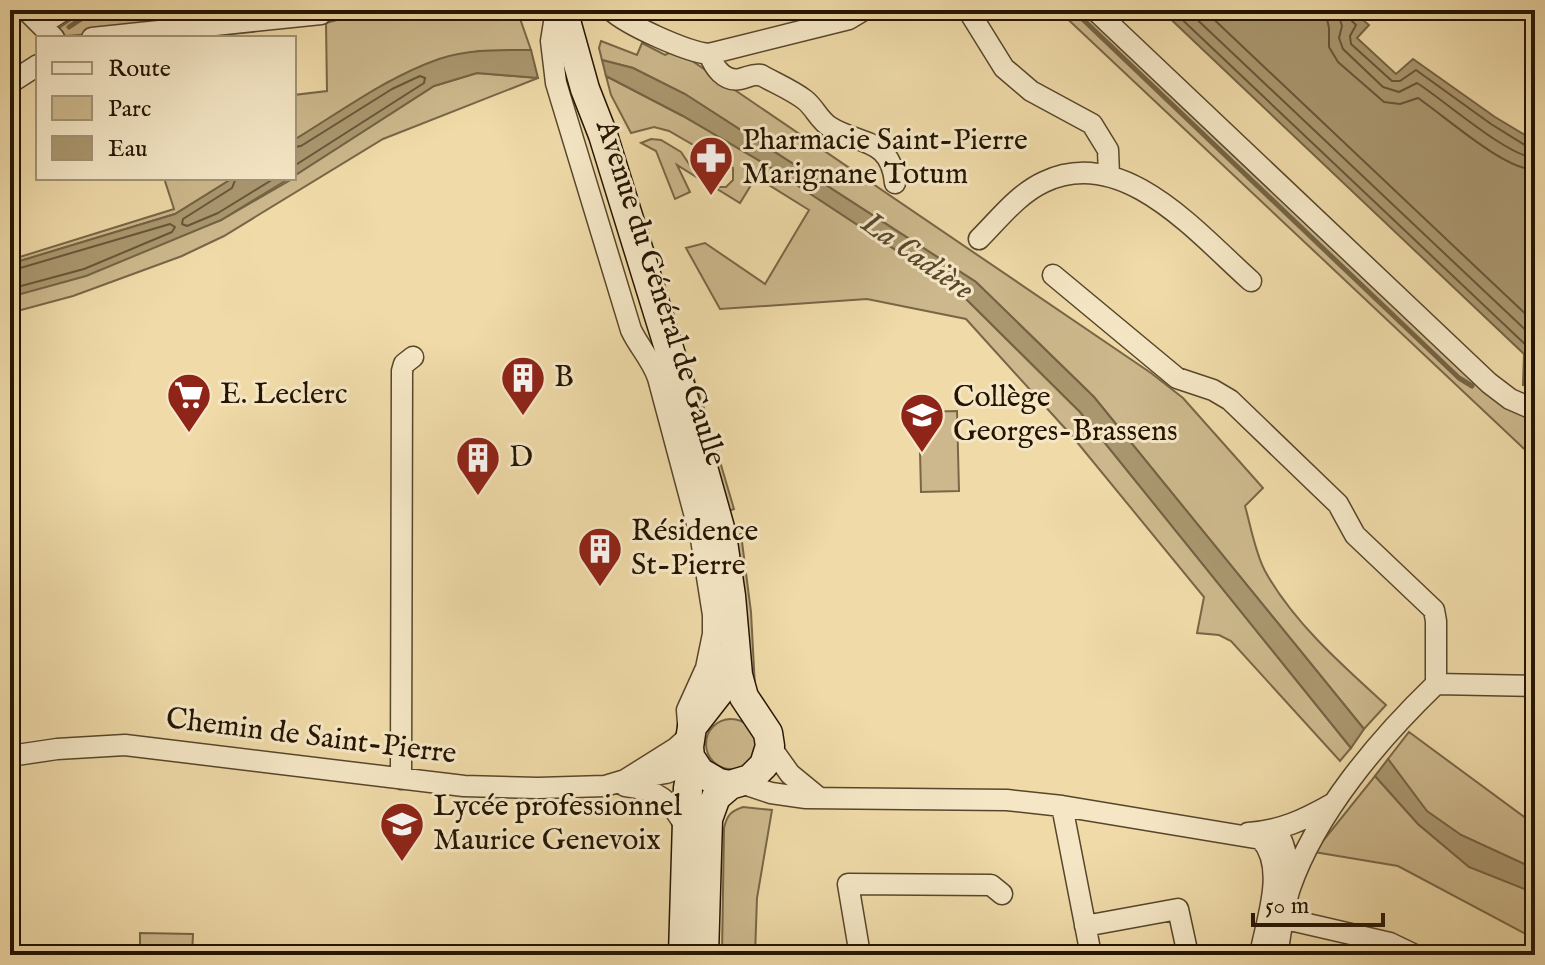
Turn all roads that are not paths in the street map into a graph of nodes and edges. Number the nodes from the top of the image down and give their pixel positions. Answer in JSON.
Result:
{"nodes":[{"id":1,"x":26,"y":10,"type":"edge"},
{"id":2,"x":64,"y":10,"type":"edge"},
{"id":3,"x":556,"y":10,"type":"edge"},
{"id":4,"x":563,"y":10,"type":"edge"},
{"id":5,"x":611,"y":10,"type":"edge"},
{"id":6,"x":864,"y":10,"type":"edge"},
{"id":7,"x":968,"y":10,"type":"edge"},
{"id":8,"x":1095,"y":10,"type":"edge"},
{"id":9,"x":321,"y":14,"type":"dead end"},
{"id":10,"x":48,"y":31,"type":"edge"},
{"id":11,"x":111,"y":36,"type":"edge"},
{"id":12,"x":562,"y":42,"type":"junction"},
{"id":13,"x":709,"y":54,"type":"junction"},
{"id":14,"x":36,"y":66,"type":"edge"},
{"id":15,"x":10,"y":83,"type":"edge"},
{"id":16,"x":1109,"y":175,"type":"junction"},
{"id":17,"x":895,"y":183,"type":"dead end"},
{"id":18,"x":979,"y":239,"type":"dead end"},
{"id":19,"x":1053,"y":275,"type":"dead end"},
{"id":20,"x":1251,"y":281,"type":"dead end"},
{"id":21,"x":413,"y":357,"type":"dead end"},
{"id":22,"x":1535,"y":410,"type":"edge"},
{"id":23,"x":734,"y":649,"type":"junction"},
{"id":24,"x":1436,"y":684,"type":"junction"},
{"id":25,"x":1535,"y":686,"type":"edge"},
{"id":26,"x":708,"y":710,"type":"junction"},
{"id":27,"x":753,"y":711,"type":"junction"},
{"id":28,"x":770,"y":746,"type":"junction"},
{"id":29,"x":691,"y":750,"type":"junction"},
{"id":30,"x":10,"y":756,"type":"edge"},
{"id":31,"x":401,"y":779,"type":"junction"},
{"id":32,"x":736,"y":784,"type":"junction"},
{"id":33,"x":605,"y":786,"type":"junction"},
{"id":34,"x":818,"y":797,"type":"junction"},
{"id":35,"x":1332,"y":804,"type":"junction"},
{"id":36,"x":1062,"y":806,"type":"junction"},
{"id":37,"x":686,"y":829,"type":"junction"},
{"id":38,"x":1319,"y":829,"type":"junction"},
{"id":39,"x":1274,"y":837,"type":"junction"},
{"id":40,"x":1290,"y":889,"type":"junction"},
{"id":41,"x":1002,"y":894,"type":"dead end"},
{"id":42,"x":1275,"y":916,"type":"junction"},
{"id":43,"x":1085,"y":926,"type":"junction"},
{"id":44,"x":1388,"y":949,"type":"edge"},
{"id":45,"x":683,"y":955,"type":"edge"},
{"id":46,"x":704,"y":955,"type":"edge"},
{"id":47,"x":860,"y":955,"type":"edge"},
{"id":48,"x":1091,"y":955,"type":"edge"},
{"id":49,"x":1188,"y":955,"type":"edge"},
{"id":50,"x":1260,"y":955,"type":"edge"},
{"id":51,"x":1277,"y":955,"type":"edge"},
{"id":52,"x":1415,"y":955,"type":"edge"}],
"edges":[{"from":1,"to":10,"type":"street"},
{"from":2,"to":10,"type":"street"},
{"from":3,"to":12,"type":"street","name":"Avenue du Général de Gaulle"},
{"from":4,"to":12,"type":"street","name":"Avenue du Général de Gaulle"},
{"from":5,"to":13,"type":"street"},
{"from":6,"to":13,"type":"street"},
{"from":7,"to":16,"type":"street"},
{"from":8,"to":22,"type":"street"},
{"from":9,"to":11,"type":"street"},
{"from":12,"to":23,"type":"street","name":"Avenue du Général de Gaulle"},
{"from":12,"to":29,"type":"street","name":"Avenue du Général de Gaulle"},
{"from":13,"to":17,"type":"street"},
{"from":14,"to":15,"type":"street"},
{"from":16,"to":18,"type":"street"},
{"from":16,"to":20,"type":"street"},
{"from":19,"to":24,"type":"street"},
{"from":21,"to":31,"type":"street"},
{"from":23,"to":26,"type":"street","name":"Avenue du Général de Gaulle"},
{"from":23,"to":27,"type":"street","name":"Avenue du Général de Gaulle"},
{"from":24,"to":25,"type":"street"},
{"from":24,"to":35,"type":"street"},
{"from":26,"to":27,"type":"street"},
{"from":26,"to":29,"type":"street","name":"Avenue du Général de Gaulle"},
{"from":27,"to":28,"type":"street","name":"Avenue du Général de Gaulle"},
{"from":28,"to":32,"type":"street"},
{"from":28,"to":34,"type":"street"},
{"from":29,"to":32,"type":"street"},
{"from":29,"to":33,"type":"street","name":"Chemin de Saint-Pierre"},
{"from":29,"to":37,"type":"street","name":"Avenue du Général de Gaulle"},
{"from":30,"to":31,"type":"street","name":"Chemin de Saint-Pierre"},
{"from":31,"to":33,"type":"street","name":"Chemin de Saint-Pierre"},
{"from":32,"to":34,"type":"street"},
{"from":32,"to":46,"type":"street"},
{"from":33,"to":37,"type":"street","name":"Chemin de Saint-Pierre"},
{"from":34,"to":36,"type":"street"},
{"from":35,"to":38,"type":"street"},
{"from":35,"to":39,"type":"street"},
{"from":36,"to":39,"type":"street"},
{"from":36,"to":43,"type":"street"},
{"from":37,"to":45,"type":"street","name":"Avenue du Général de Gaulle"},
{"from":38,"to":39,"type":"street"},
{"from":38,"to":40,"type":"street"},
{"from":39,"to":40,"type":"street"},
{"from":39,"to":42,"type":"street"},
{"from":40,"to":42,"type":"street"},
{"from":41,"to":47,"type":"street"},
{"from":42,"to":44,"type":"street"},
{"from":42,"to":50,"type":"street"},
{"from":42,"to":51,"type":"street"},
{"from":43,"to":48,"type":"street"},
{"from":43,"to":49,"type":"street"},
{"from":44,"to":52,"type":"street"}]}
